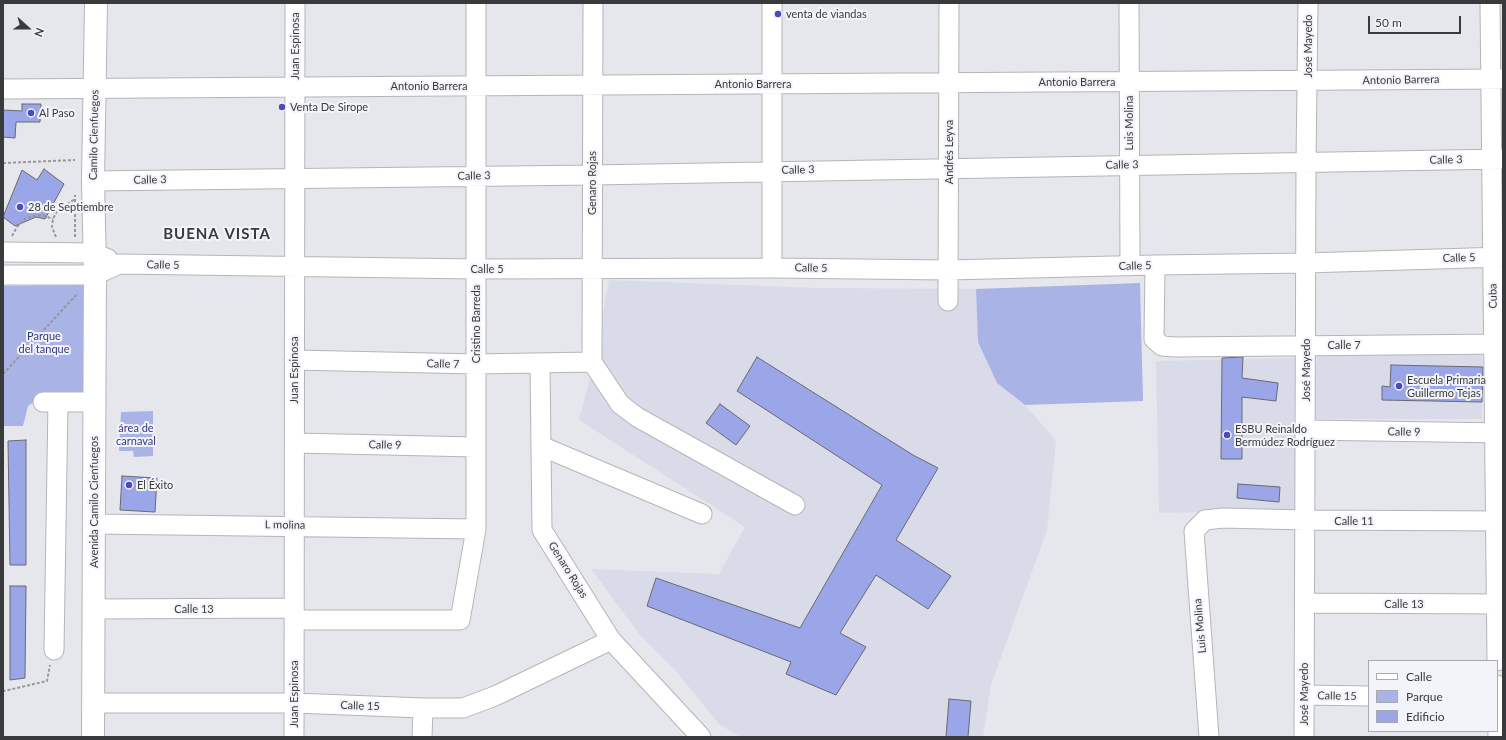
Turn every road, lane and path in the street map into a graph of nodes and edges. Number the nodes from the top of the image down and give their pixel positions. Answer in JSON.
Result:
{"nodes":[{"id":1,"x":96,"y":3,"type":"edge"},
{"id":2,"x":295,"y":3,"type":"edge"},
{"id":3,"x":476,"y":3,"type":"edge"},
{"id":4,"x":593,"y":3,"type":"edge"},
{"id":5,"x":772,"y":3,"type":"edge"},
{"id":6,"x":949,"y":3,"type":"edge"},
{"id":7,"x":1129,"y":3,"type":"edge"},
{"id":8,"x":1308,"y":3,"type":"edge"},
{"id":9,"x":1490,"y":3,"type":"edge"},
{"id":10,"x":1497,"y":79,"type":"edge"},
{"id":11,"x":1129,"y":81,"type":"junction"},
{"id":12,"x":1308,"y":81,"type":"junction"},
{"id":13,"x":949,"y":82,"type":"junction"},
{"id":14,"x":772,"y":84,"type":"junction"},
{"id":15,"x":592,"y":85,"type":"junction"},
{"id":16,"x":476,"y":86,"type":"junction"},
{"id":17,"x":295,"y":87,"type":"junction"},
{"id":18,"x":95,"y":88,"type":"junction"},
{"id":19,"x":3,"y":89,"type":"edge"},
{"id":20,"x":75,"y":153,"type":"dead end"},
{"id":21,"x":1497,"y":159,"type":"edge"},
{"id":22,"x":3,"y":163,"type":"edge"},
{"id":23,"x":1306,"y":163,"type":"junction"},
{"id":24,"x":1129,"y":165,"type":"junction"},
{"id":25,"x":949,"y":168,"type":"junction"},
{"id":26,"x":773,"y":171,"type":"junction"},
{"id":27,"x":592,"y":175,"type":"junction"},
{"id":28,"x":476,"y":176,"type":"junction"},
{"id":29,"x":295,"y":178,"type":"junction"},
{"id":30,"x":84,"y":186,"type":"junction"},
{"id":31,"x":75,"y":199,"type":"junction"},
{"id":32,"x":53,"y":219,"type":"junction"},
{"id":33,"x":61,"y":242,"type":"dead end"},
{"id":34,"x":74,"y":243,"type":"dead end"},
{"id":35,"x":6,"y":247,"type":"edge"},
{"id":36,"x":1498,"y":257,"type":"edge"},
{"id":37,"x":1306,"y":263,"type":"junction"},
{"id":38,"x":95,"y":265,"type":"junction"},
{"id":39,"x":1155,"y":265,"type":"junction"},
{"id":40,"x":294,"y":266,"type":"junction"},
{"id":41,"x":1130,"y":266,"type":"junction"},
{"id":42,"x":772,"y":268,"type":"junction"},
{"id":43,"x":476,"y":269,"type":"junction"},
{"id":44,"x":591,"y":269,"type":"junction"},
{"id":45,"x":948,"y":270,"type":"junction"},
{"id":46,"x":3,"y":275,"type":"edge"},
{"id":47,"x":948,"y":301,"type":"dead end"},
{"id":48,"x":1498,"y":344,"type":"edge"},
{"id":49,"x":1306,"y":345,"type":"junction"},
{"id":50,"x":294,"y":360,"type":"junction"},
{"id":51,"x":592,"y":362,"type":"junction"},
{"id":52,"x":540,"y":363,"type":"junction"},
{"id":53,"x":476,"y":364,"type":"junction"},
{"id":54,"x":3,"y":374,"type":"edge"},
{"id":55,"x":94,"y":402,"type":"junction"},
{"id":56,"x":1306,"y":430,"type":"junction"},
{"id":57,"x":1499,"y":433,"type":"edge"},
{"id":58,"x":294,"y":442,"type":"junction"},
{"id":59,"x":541,"y":446,"type":"junction"},
{"id":60,"x":476,"y":447,"type":"junction"},
{"id":61,"x":794,"y":505,"type":"dead end"},
{"id":62,"x":702,"y":514,"type":"dead end"},
{"id":63,"x":1205,"y":520,"type":"joint"},
{"id":64,"x":1305,"y":520,"type":"junction"},
{"id":65,"x":1499,"y":521,"type":"edge"},
{"id":66,"x":94,"y":524,"type":"junction"},
{"id":67,"x":294,"y":525,"type":"junction"},
{"id":68,"x":476,"y":529,"type":"junction"},
{"id":69,"x":1305,"y":603,"type":"junction"},
{"id":70,"x":1500,"y":604,"type":"edge"},
{"id":71,"x":93,"y":609,"type":"junction"},
{"id":72,"x":294,"y":614,"type":"junction"},
{"id":73,"x":460,"y":620,"type":"joint"},
{"id":74,"x":611,"y":640,"type":"junction"},
{"id":75,"x":54,"y":650,"type":"joint"},
{"id":76,"x":1497,"y":660,"type":"edge"},
{"id":77,"x":3,"y":690,"type":"edge"},
{"id":78,"x":1305,"y":695,"type":"junction"},
{"id":79,"x":1368,"y":696,"type":"edge"},
{"id":80,"x":93,"y":703,"type":"junction"},
{"id":81,"x":294,"y":703,"type":"junction"},
{"id":82,"x":423,"y":708,"type":"junction"},
{"id":83,"x":93,"y":737,"type":"edge"},
{"id":84,"x":294,"y":737,"type":"edge"},
{"id":85,"x":422,"y":737,"type":"edge"},
{"id":86,"x":701,"y":737,"type":"edge"},
{"id":87,"x":1209,"y":737,"type":"edge"},
{"id":88,"x":1304,"y":737,"type":"edge"}],
"edges":[{"from":1,"to":18,"type":"main road","name":"Camilo Cienfuegos"},
{"from":2,"to":17,"type":"street","name":"Juan Espinosa"},
{"from":3,"to":16,"type":"street","name":"Cristino Barreda"},
{"from":4,"to":15,"type":"street","name":"Genaro Rojas"},
{"from":5,"to":14,"type":"street"},
{"from":6,"to":13,"type":"street","name":"Andrés Leyva"},
{"from":7,"to":11,"type":"street","name":"Luis Molina"},
{"from":8,"to":12,"type":"street","name":"José Mayedo"},
{"from":9,"to":10,"type":"street","name":"Cuba"},
{"from":10,"to":12,"type":"street","name":"Antonio Barrera"},
{"from":10,"to":21,"type":"street","name":"Cuba"},
{"from":11,"to":12,"type":"street","name":"Antonio Barrera"},
{"from":11,"to":13,"type":"street","name":"Antonio Barrera"},
{"from":11,"to":24,"type":"street","name":"Luis Molina"},
{"from":12,"to":23,"type":"street","name":"José Mayedo"},
{"from":13,"to":14,"type":"street","name":"Antonio Barrera"},
{"from":13,"to":25,"type":"street","name":"Andrés Leyva"},
{"from":14,"to":15,"type":"street","name":"Antonio Barrera"},
{"from":14,"to":26,"type":"street"},
{"from":15,"to":16,"type":"street","name":"Antonio Barrera"},
{"from":15,"to":27,"type":"street","name":"Genaro Rojas"},
{"from":16,"to":17,"type":"street","name":"Antonio Barrera"},
{"from":16,"to":28,"type":"street","name":"Cristino Barreda"},
{"from":17,"to":18,"type":"street","name":"Antonio Barrera"},
{"from":17,"to":29,"type":"street","name":"Juan Espinosa"},
{"from":18,"to":19,"type":"street","name":"Antonio Barrera"},
{"from":18,"to":30,"type":"main road","name":"Camilo Cienfuegos"},
{"from":20,"to":22,"type":"path"},
{"from":21,"to":23,"type":"street","name":"Calle 3"},
{"from":21,"to":36,"type":"street","name":"Cuba"},
{"from":23,"to":24,"type":"street","name":"Calle 3"},
{"from":23,"to":37,"type":"street","name":"José Mayedo"},
{"from":24,"to":25,"type":"street","name":"Calle 3"},
{"from":24,"to":41,"type":"street","name":"Luis Molina"},
{"from":25,"to":26,"type":"street","name":"Calle 3"},
{"from":25,"to":45,"type":"street","name":"Andrés Leyva"},
{"from":26,"to":27,"type":"street","name":"Calle 3"},
{"from":26,"to":42,"type":"street"},
{"from":27,"to":28,"type":"street","name":"Calle 3"},
{"from":27,"to":44,"type":"street","name":"Genaro Rojas"},
{"from":28,"to":29,"type":"street","name":"Calle 3"},
{"from":28,"to":43,"type":"street","name":"Cristino Barreda"},
{"from":29,"to":30,"type":"street","name":"Calle 3"},
{"from":29,"to":40,"type":"street","name":"Juan Espinosa"},
{"from":30,"to":31,"type":"path"},
{"from":30,"to":38,"type":"main road","name":"Camilo Cienfuegos"},
{"from":31,"to":32,"type":"path"},
{"from":31,"to":34,"type":"path"},
{"from":32,"to":33,"type":"path"},
{"from":32,"to":35,"type":"path"},
{"from":35,"to":38,"type":"street"},
{"from":36,"to":37,"type":"street","name":"Calle 5"},
{"from":36,"to":48,"type":"street","name":"Cuba"},
{"from":37,"to":39,"type":"street","name":"Calle 5"},
{"from":37,"to":49,"type":"street","name":"José Mayedo"},
{"from":38,"to":40,"type":"street","name":"Calle 5"},
{"from":38,"to":46,"type":"street"},
{"from":38,"to":54,"type":"path"},
{"from":38,"to":55,"type":"main road","name":"Avenida Camilo Cienfuegos"},
{"from":39,"to":41,"type":"street","name":"Calle 5"},
{"from":39,"to":49,"type":"street","name":"Calle 7"},
{"from":40,"to":43,"type":"street","name":"Calle 5"},
{"from":40,"to":50,"type":"street","name":"Juan Espinosa"},
{"from":41,"to":45,"type":"street","name":"Calle 5"},
{"from":42,"to":44,"type":"street","name":"Calle 5"},
{"from":42,"to":45,"type":"street","name":"Calle 5"},
{"from":43,"to":44,"type":"street","name":"Calle 5"},
{"from":43,"to":53,"type":"street","name":"Cristino Barreda"},
{"from":44,"to":51,"type":"street","name":"Genaro Rojas"},
{"from":45,"to":47,"type":"street","name":"Andrés Leyva"},
{"from":48,"to":49,"type":"street","name":"Calle 7"},
{"from":48,"to":57,"type":"street","name":"Cuba"},
{"from":49,"to":56,"type":"street","name":"José Mayedo"},
{"from":50,"to":53,"type":"street","name":"Calle 7"},
{"from":50,"to":58,"type":"street","name":"Juan Espinosa"},
{"from":51,"to":52,"type":"street","name":"Calle 7"},
{"from":51,"to":61,"type":"street"},
{"from":52,"to":53,"type":"street","name":"Calle 7"},
{"from":52,"to":59,"type":"street","name":"Genaro Rojas"},
{"from":53,"to":60,"type":"street","name":"Cristino Barreda"},
{"from":55,"to":66,"type":"main road","name":"Avenida Camilo Cienfuegos"},
{"from":55,"to":75,"type":"street"},
{"from":56,"to":57,"type":"street","name":"Calle 9"},
{"from":56,"to":64,"type":"street","name":"José Mayedo"},
{"from":57,"to":65,"type":"street","name":"Cuba"},
{"from":58,"to":60,"type":"street","name":"Calle 9"},
{"from":58,"to":67,"type":"street","name":"Juan Espinosa"},
{"from":59,"to":62,"type":"street"},
{"from":59,"to":74,"type":"street","name":"Genaro Rojas"},
{"from":60,"to":68,"type":"street","name":"Cristino Barreda"},
{"from":63,"to":64,"type":"street","name":"Calle 11"},
{"from":63,"to":87,"type":"street","name":"Luis Molina"},
{"from":64,"to":65,"type":"street","name":"Calle 11"},
{"from":64,"to":69,"type":"street","name":"José Mayedo"},
{"from":65,"to":70,"type":"street","name":"Cuba"},
{"from":66,"to":67,"type":"street","name":"L molina"},
{"from":66,"to":71,"type":"main road","name":"Avenida Camilo Cienfuegos"},
{"from":67,"to":68,"type":"street","name":"L molina"},
{"from":67,"to":72,"type":"street","name":"Juan Espinosa"},
{"from":68,"to":73,"type":"street","name":"Cristino Barreda"},
{"from":69,"to":70,"type":"street","name":"Calle 13"},
{"from":69,"to":78,"type":"street","name":"José Mayedo"},
{"from":70,"to":76,"type":"street","name":"Cuba"},
{"from":71,"to":72,"type":"street","name":"Calle 13"},
{"from":71,"to":80,"type":"main road","name":"Avenida Camilo Cienfuegos"},
{"from":72,"to":73,"type":"street","name":"Calle 13"},
{"from":72,"to":81,"type":"street","name":"Juan Espinosa"},
{"from":74,"to":82,"type":"street","name":"Calle 15"},
{"from":74,"to":86,"type":"street","name":"Genaro Rojas"},
{"from":75,"to":77,"type":"path"},
{"from":78,"to":79,"type":"street","name":"Calle 15"},
{"from":78,"to":88,"type":"street","name":"José Mayedo"},
{"from":80,"to":81,"type":"street","name":"Calle 15"},
{"from":80,"to":83,"type":"main road","name":"Avenida Camilo Cienfuegos"},
{"from":81,"to":82,"type":"street","name":"Calle 15"},
{"from":81,"to":84,"type":"street","name":"Juan Espinosa"},
{"from":82,"to":85,"type":"street"}]}
